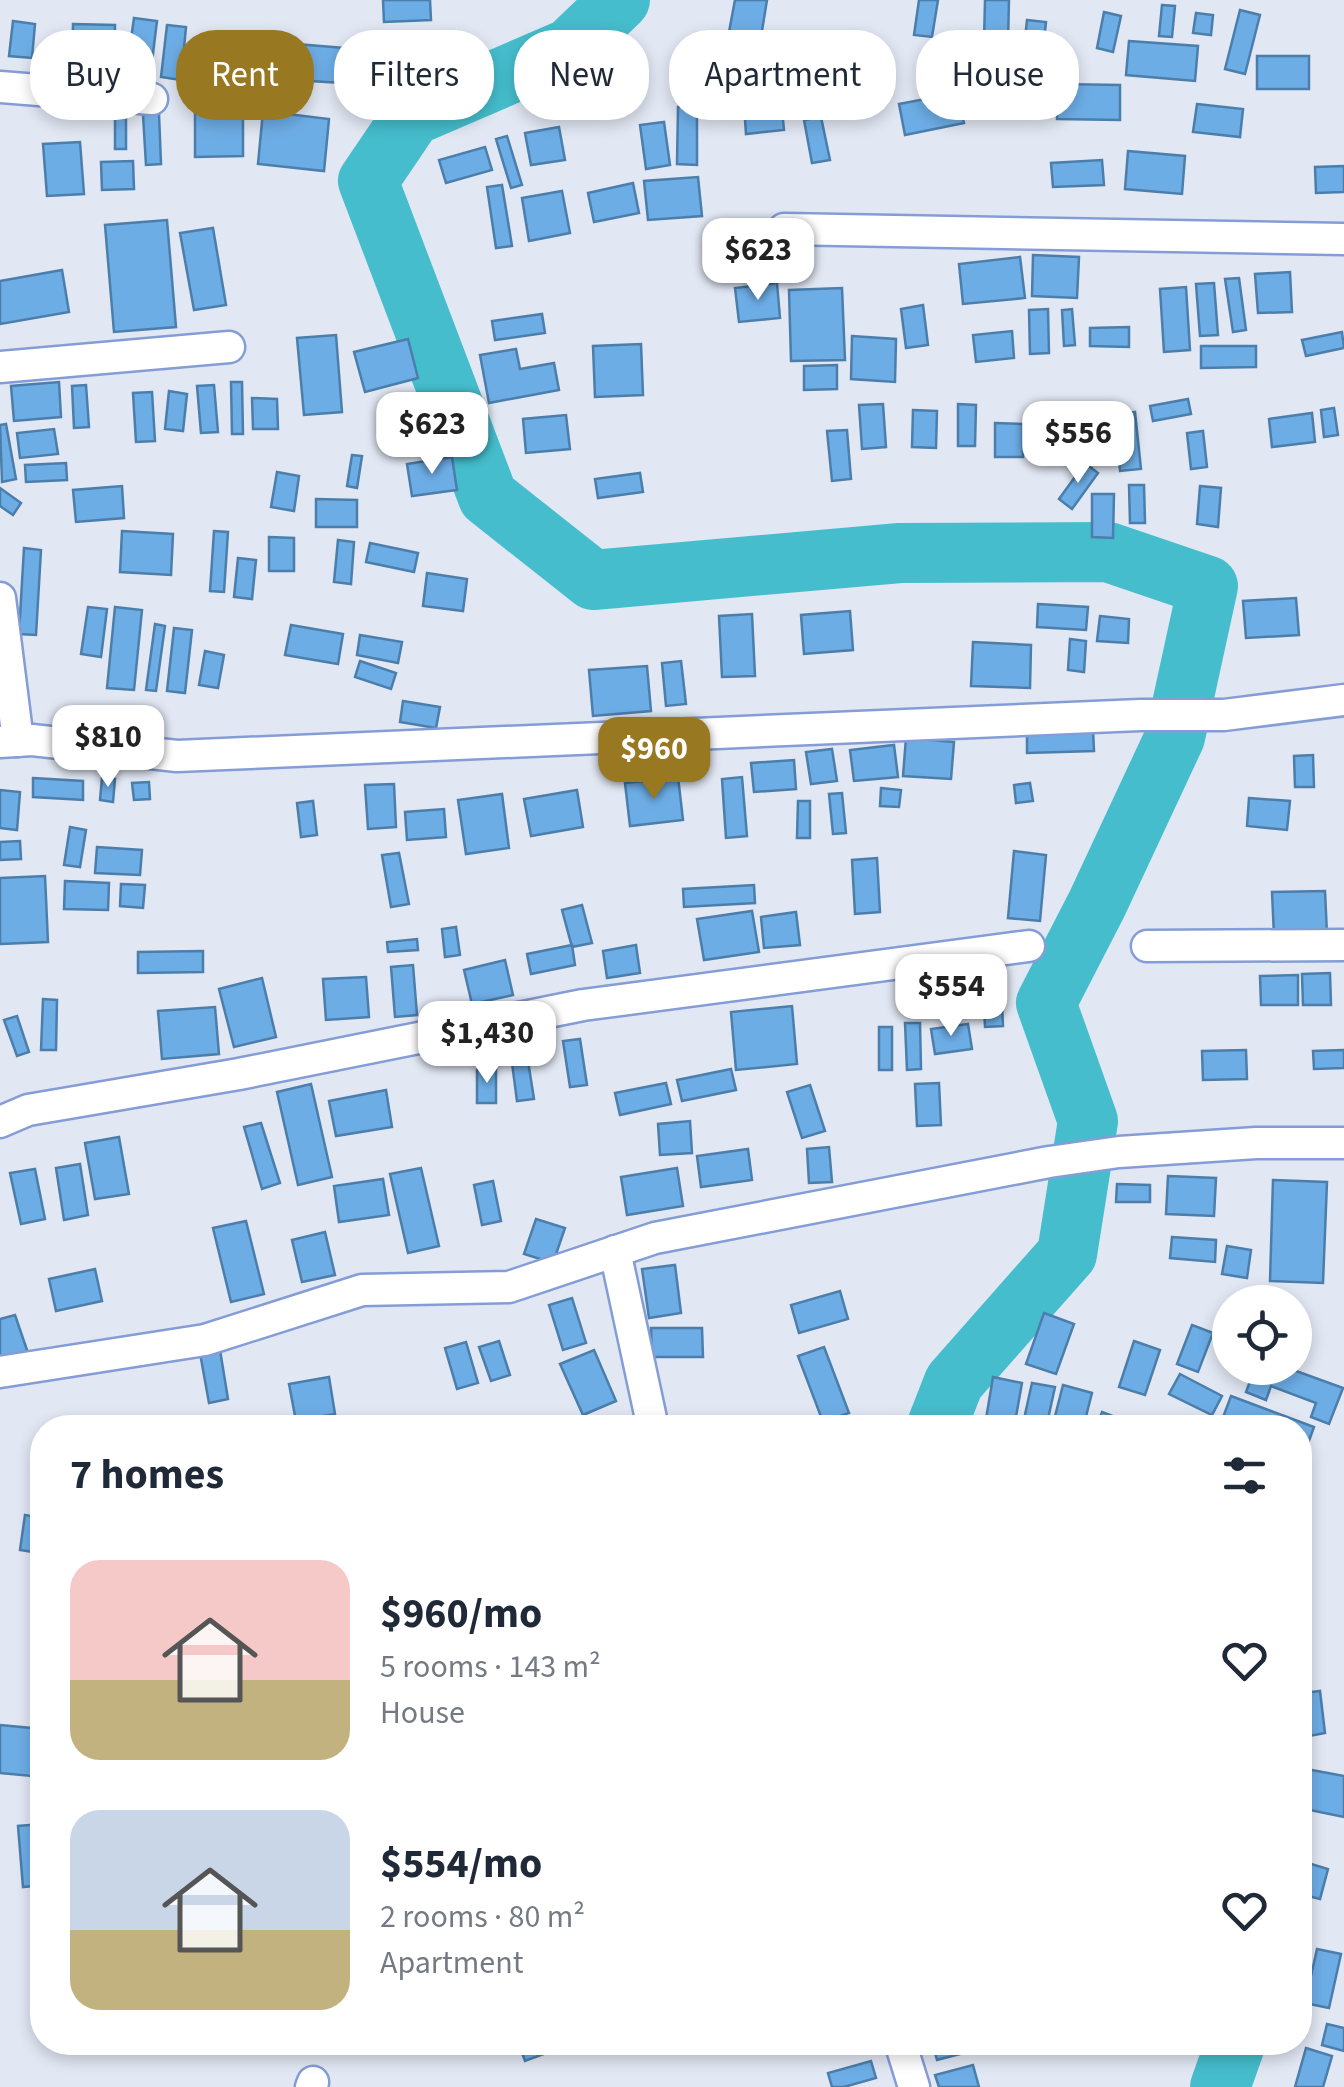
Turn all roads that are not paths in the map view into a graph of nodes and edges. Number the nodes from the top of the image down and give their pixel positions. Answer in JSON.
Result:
{"nodes":[{"id":1,"x":0,"y":87,"type":"edge"},
{"id":2,"x":30,"y":89,"type":"edge"},
{"id":3,"x":784,"y":229,"type":"dead end"},
{"id":4,"x":1344,"y":239,"type":"edge"},
{"id":5,"x":229,"y":347,"type":"dead end"},
{"id":6,"x":0,"y":367,"type":"edge"},
{"id":7,"x":0,"y":598,"type":"edge"},
{"id":8,"x":1344,"y":700,"type":"edge"},
{"id":9,"x":9,"y":742,"type":"edge"},
{"id":10,"x":1344,"y":944,"type":"edge"},
{"id":11,"x":1029,"y":946,"type":"dead end"},
{"id":12,"x":1147,"y":946,"type":"dead end"},
{"id":13,"x":0,"y":1122,"type":"edge"},
{"id":14,"x":1344,"y":1143,"type":"edge"},
{"id":15,"x":615,"y":1251,"type":"junction"},
{"id":16,"x":0,"y":1372,"type":"edge"},
{"id":17,"x":650,"y":1415,"type":"edge"},
{"id":18,"x":904,"y":2055,"type":"edge"},
{"id":19,"x":914,"y":2087,"type":"edge"}],
"edges":[{"from":1,"to":2,"type":"street"},
{"from":3,"to":4,"type":"street"},
{"from":5,"to":6,"type":"street"},
{"from":7,"to":9,"type":"street"},
{"from":8,"to":9,"type":"street"},
{"from":10,"to":12,"type":"street"},
{"from":11,"to":13,"type":"street"},
{"from":14,"to":15,"type":"street"},
{"from":15,"to":16,"type":"street"},
{"from":15,"to":17,"type":"street"},
{"from":18,"to":19,"type":"street"}]}
